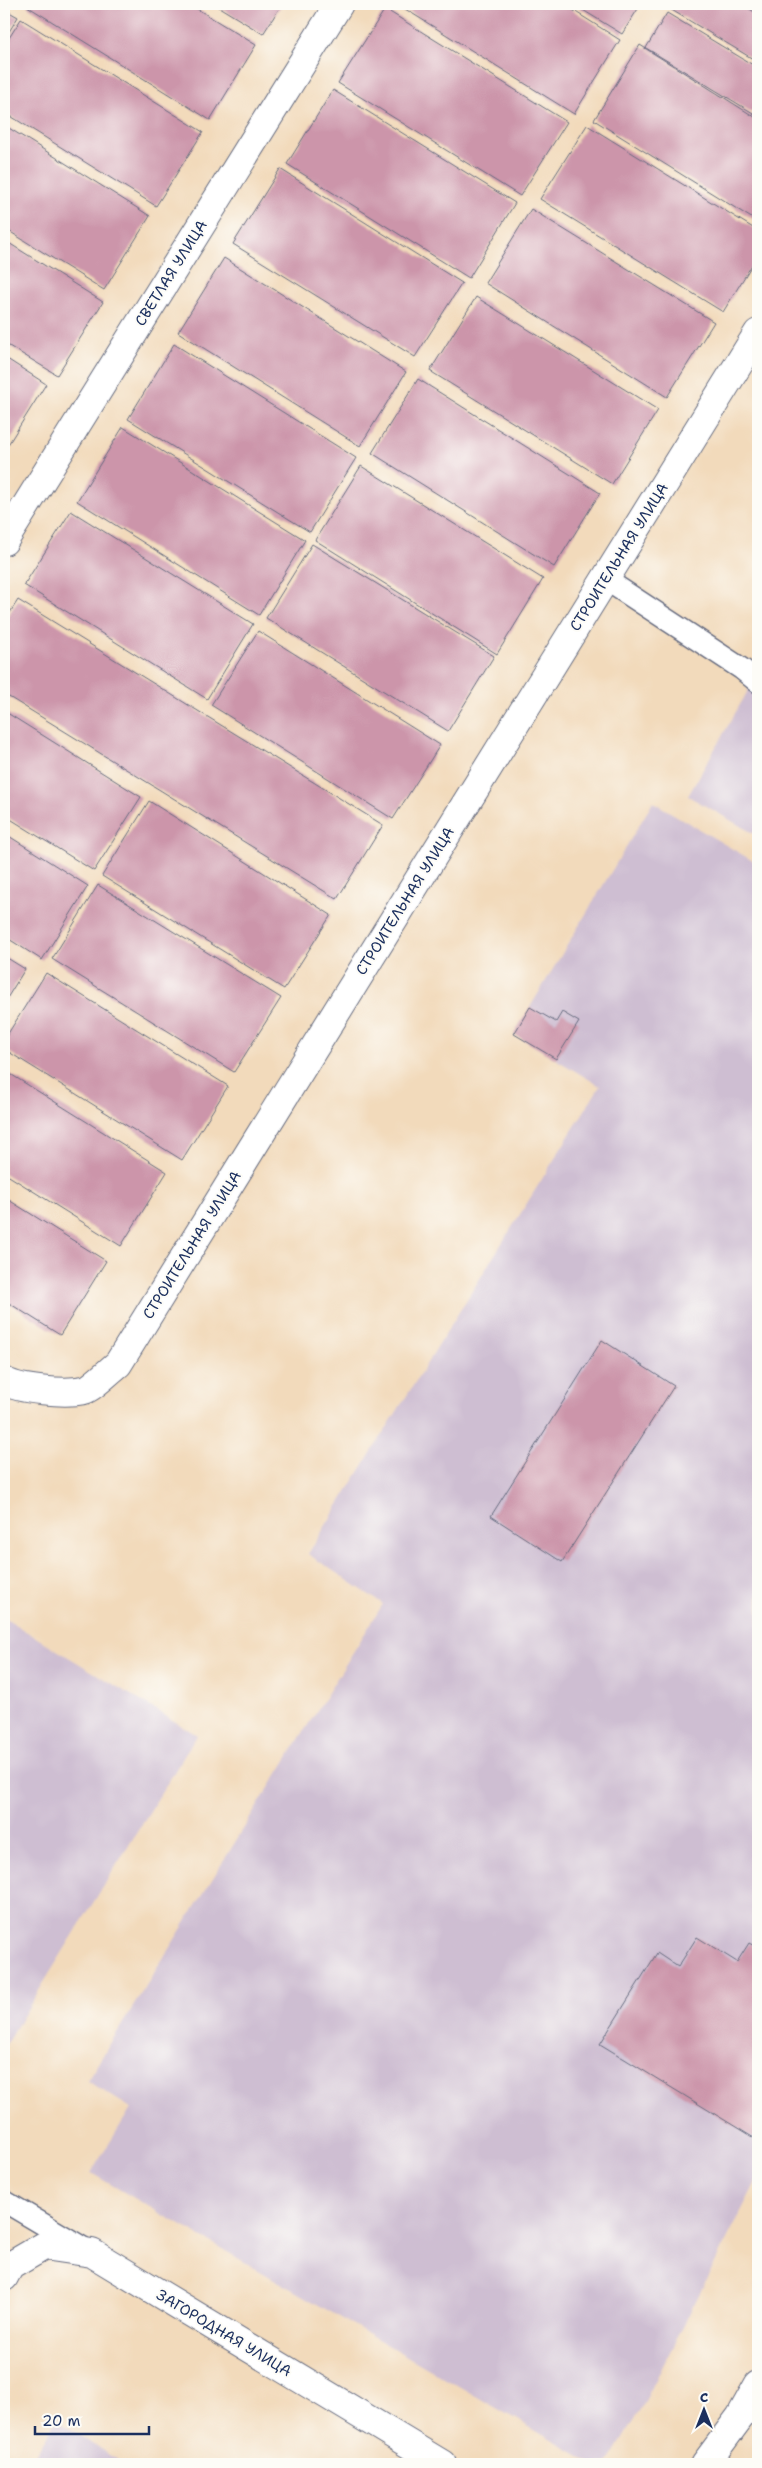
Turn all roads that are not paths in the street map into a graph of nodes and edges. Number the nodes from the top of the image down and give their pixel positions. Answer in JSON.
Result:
{"nodes":[{"id":1,"x":339,"y":4,"type":"edge"},
{"id":2,"x":758,"y":333,"type":"edge"},
{"id":3,"x":4,"y":541,"type":"edge"},
{"id":4,"x":605,"y":579,"type":"junction"},
{"id":5,"x":758,"y":682,"type":"edge"},
{"id":6,"x":4,"y":1381,"type":"edge"},
{"id":7,"x":4,"y":2202,"type":"edge"},
{"id":8,"x":92,"y":2253,"type":"junction"},
{"id":9,"x":4,"y":2277,"type":"edge"},
{"id":10,"x":758,"y":2385,"type":"edge"},
{"id":11,"x":442,"y":2464,"type":"edge"},
{"id":12,"x":705,"y":2464,"type":"edge"}],
"edges":[{"from":1,"to":3,"type":"street","name":"СВЕТЛАЯ УЛИЦА"},
{"from":2,"to":4,"type":"street","name":"СТРОИТЕЛЬНАЯ УЛИЦА"},
{"from":4,"to":5,"type":"lane"},
{"from":4,"to":6,"type":"street","name":"СТРОИТЕЛЬНАЯ УЛИЦА"},
{"from":7,"to":8,"type":"lane"},
{"from":8,"to":9,"type":"street","name":"ЗАГОРОДНАЯ УЛИЦА"},
{"from":8,"to":11,"type":"street","name":"ЗАГОРОДНАЯ УЛИЦА"},
{"from":10,"to":12,"type":"street"}]}
